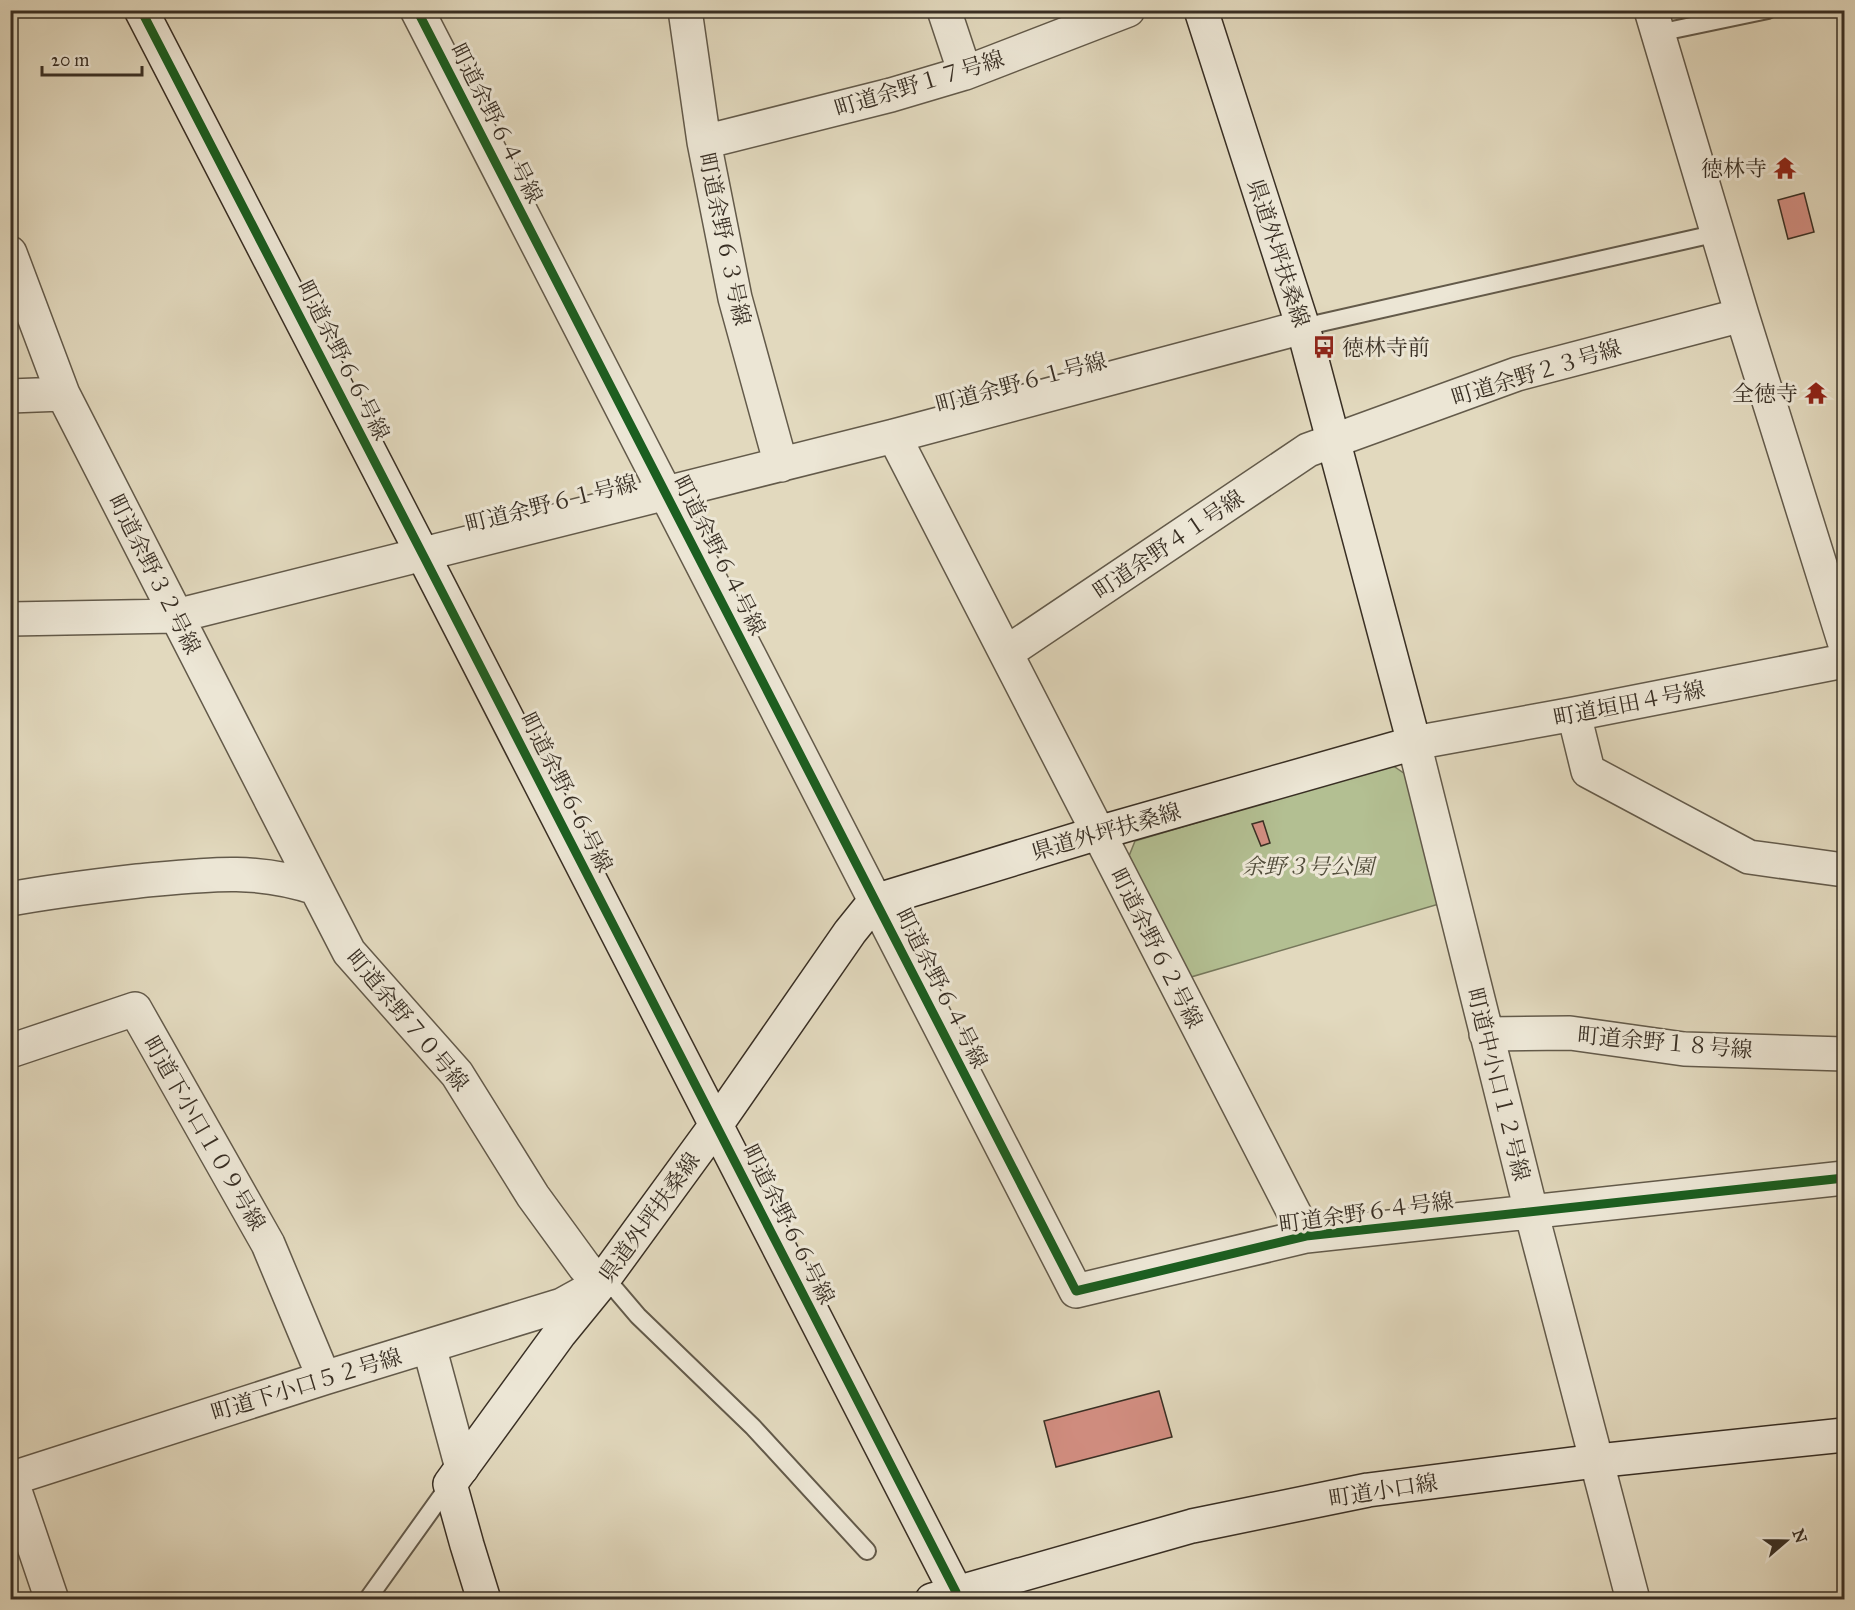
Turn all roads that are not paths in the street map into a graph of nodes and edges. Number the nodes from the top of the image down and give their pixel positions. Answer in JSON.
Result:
{"nodes":[{"id":1,"x":141,"y":10,"type":"edge"},
{"id":2,"x":417,"y":10,"type":"edge"},
{"id":3,"x":685,"y":10,"type":"edge"},
{"id":4,"x":944,"y":10,"type":"edge"},
{"id":5,"x":1128,"y":10,"type":"edge"},
{"id":6,"x":1201,"y":10,"type":"edge"},
{"id":7,"x":1768,"y":10,"type":"edge"},
{"id":8,"x":1654,"y":22,"type":"edge"},
{"id":9,"x":965,"y":73,"type":"junction"},
{"id":10,"x":704,"y":142,"type":"junction"},
{"id":11,"x":1718,"y":233,"type":"junction"},
{"id":12,"x":10,"y":253,"type":"edge"},
{"id":13,"x":1743,"y":315,"type":"junction"},
{"id":14,"x":1303,"y":327,"type":"junction"},
{"id":15,"x":63,"y":394,"type":"junction"},
{"id":16,"x":10,"y":396,"type":"edge"},
{"id":17,"x":894,"y":436,"type":"junction"},
{"id":18,"x":1333,"y":441,"type":"junction"},
{"id":19,"x":782,"y":465,"type":"junction"},
{"id":20,"x":666,"y":494,"type":"junction"},
{"id":21,"x":423,"y":555,"type":"junction"},
{"id":22,"x":176,"y":616,"type":"junction"},
{"id":23,"x":10,"y":619,"type":"edge"},
{"id":24,"x":1845,"y":641,"type":"edge"},
{"id":25,"x":1006,"y":653,"type":"junction"},
{"id":26,"x":1845,"y":661,"type":"edge"},
{"id":27,"x":1574,"y":714,"type":"junction"},
{"id":28,"x":1414,"y":743,"type":"junction"},
{"id":29,"x":1098,"y":833,"type":"junction"},
{"id":30,"x":1845,"y":870,"type":"edge"},
{"id":31,"x":316,"y":888,"type":"junction"},
{"id":32,"x":10,"y":899,"type":"edge"},
{"id":33,"x":875,"y":901,"type":"junction"},
{"id":34,"x":1486,"y":1034,"type":"junction"},
{"id":35,"x":10,"y":1051,"type":"edge"},
{"id":36,"x":1845,"y":1054,"type":"edge"},
{"id":37,"x":716,"y":1125,"type":"junction"},
{"id":38,"x":1845,"y":1178,"type":"edge"},
{"id":39,"x":1531,"y":1211,"type":"junction"},
{"id":40,"x":1306,"y":1236,"type":"junction"},
{"id":41,"x":600,"y":1284,"type":"junction"},
{"id":42,"x":429,"y":1346,"type":"junction"},
{"id":43,"x":324,"y":1378,"type":"junction"},
{"id":44,"x":1845,"y":1435,"type":"edge"},
{"id":45,"x":1596,"y":1461,"type":"junction"},
{"id":46,"x":456,"y":1476,"type":"junction"},
{"id":47,"x":11,"y":1479,"type":"edge"},
{"id":48,"x":867,"y":1551,"type":"dead end"},
{"id":49,"x":944,"y":1596,"type":"edge"},
{"id":50,"x":52,"y":1599,"type":"edge"},
{"id":51,"x":367,"y":1599,"type":"edge"},
{"id":52,"x":484,"y":1599,"type":"edge"},
{"id":53,"x":1633,"y":1599,"type":"edge"}],
"edges":[{"from":1,"to":21,"type":"street","name":"町道余野６６号線"},
{"from":2,"to":20,"type":"street","name":"町道余野６４号線"},
{"from":3,"to":10,"type":"street","name":"町道余野６３号線"},
{"from":4,"to":9,"type":"street"},
{"from":5,"to":9,"type":"street","name":"町道余野１７号線"},
{"from":6,"to":14,"type":"street","name":"県道外坪扶桑線"},
{"from":7,"to":8,"type":"lane"},
{"from":8,"to":11,"type":"street"},
{"from":9,"to":10,"type":"street","name":"町道余野１７号線"},
{"from":10,"to":19,"type":"street","name":"町道余野６３号線"},
{"from":11,"to":13,"type":"street"},
{"from":11,"to":14,"type":"lane"},
{"from":12,"to":15,"type":"street","name":"町道余野３２号線"},
{"from":13,"to":18,"type":"street","name":"町道余野２３号線"},
{"from":13,"to":24,"type":"street"},
{"from":14,"to":17,"type":"street","name":"町道余野６１号線"},
{"from":14,"to":18,"type":"street","name":"県道外坪扶桑線"},
{"from":15,"to":16,"type":"street"},
{"from":15,"to":22,"type":"street","name":"町道余野３２号線"},
{"from":17,"to":19,"type":"street","name":"町道余野６１号線"},
{"from":17,"to":25,"type":"street","name":"町道余野６２号線"},
{"from":18,"to":25,"type":"street","name":"町道余野４１号線"},
{"from":18,"to":28,"type":"street","name":"県道外坪扶桑線"},
{"from":19,"to":20,"type":"street","name":"町道余野６１号線"},
{"from":20,"to":21,"type":"street","name":"町道余野６１号線"},
{"from":20,"to":33,"type":"street","name":"町道余野６４号線"},
{"from":21,"to":22,"type":"street","name":"町道余野６１号線"},
{"from":21,"to":37,"type":"street","name":"町道余野６６号線"},
{"from":22,"to":23,"type":"street","name":"町道余野６１号線"},
{"from":22,"to":31,"type":"street","name":"町道余野３２号線"},
{"from":25,"to":29,"type":"street","name":"町道余野６２号線"},
{"from":26,"to":27,"type":"street","name":"町道垣田４号線"},
{"from":27,"to":28,"type":"street","name":"町道垣田４号線"},
{"from":27,"to":30,"type":"street"},
{"from":28,"to":29,"type":"street","name":"県道外坪扶桑線"},
{"from":28,"to":34,"type":"street","name":"町道中小口１２号線"},
{"from":29,"to":33,"type":"street","name":"県道外坪扶桑線"},
{"from":29,"to":40,"type":"street","name":"町道余野６２号線"},
{"from":31,"to":32,"type":"street"},
{"from":31,"to":41,"type":"street","name":"町道余野７０号線"},
{"from":33,"to":37,"type":"street","name":"県道外坪扶桑線"},
{"from":33,"to":40,"type":"street","name":"町道余野６４号線"},
{"from":34,"to":36,"type":"street","name":"町道余野１８号線"},
{"from":34,"to":39,"type":"street","name":"町道中小口１２号線"},
{"from":35,"to":43,"type":"street","name":"町道下小口１０９号線"},
{"from":37,"to":41,"type":"street","name":"県道外坪扶桑線"},
{"from":37,"to":49,"type":"street","name":"町道余野６６号線"},
{"from":38,"to":39,"type":"street","name":"町道余野６４号線"},
{"from":39,"to":40,"type":"street","name":"町道余野６４号線"},
{"from":39,"to":45,"type":"street","name":"町道中小口１２号線"},
{"from":41,"to":42,"type":"street","name":"町道下小口５２号線"},
{"from":41,"to":46,"type":"street","name":"県道外坪扶桑線"},
{"from":41,"to":48,"type":"lane"},
{"from":42,"to":43,"type":"street","name":"町道下小口５２号線"},
{"from":42,"to":46,"type":"street"},
{"from":43,"to":47,"type":"street","name":"町道下小口５２号線"},
{"from":44,"to":45,"type":"street","name":"町道小口線"},
{"from":45,"to":49,"type":"street","name":"町道小口線"},
{"from":45,"to":53,"type":"street","name":"町道中小口１２号線"},
{"from":46,"to":51,"type":"lane"},
{"from":46,"to":52,"type":"street"},
{"from":47,"to":50,"type":"street"}]}
